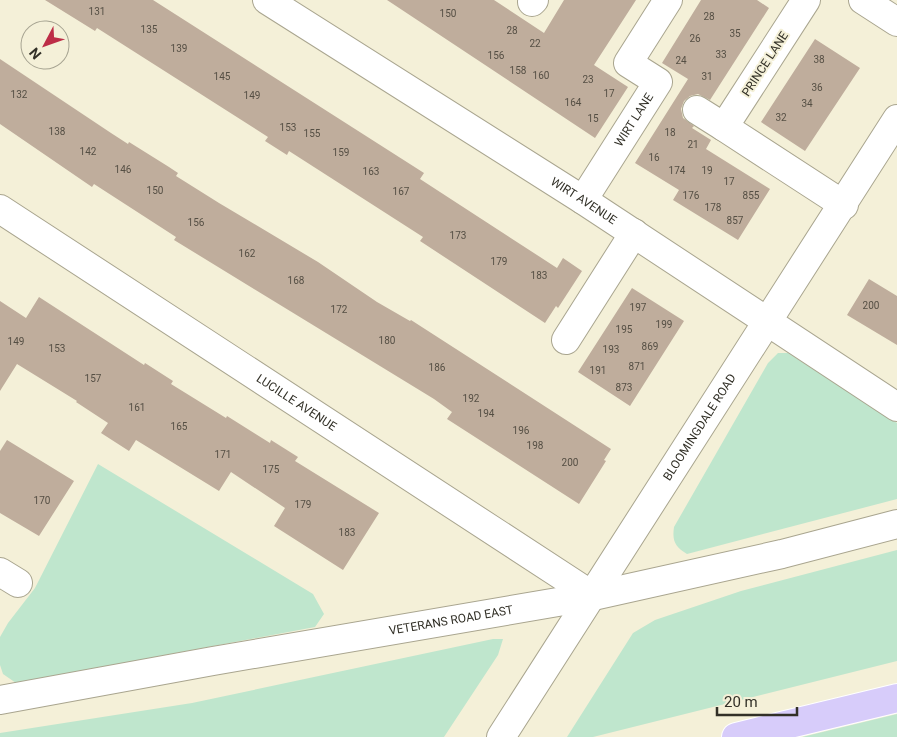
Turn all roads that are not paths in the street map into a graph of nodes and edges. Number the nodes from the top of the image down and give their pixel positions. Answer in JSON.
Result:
{"nodes":[{"id":1,"x":267,"y":0,"type":"edge"},
{"id":2,"x":668,"y":0,"type":"edge"},
{"id":3,"x":806,"y":0,"type":"edge"},
{"id":4,"x":863,"y":0,"type":"edge"},
{"id":5,"x":897,"y":22,"type":"edge"},
{"id":6,"x":698,"y":110,"type":"dead end"},
{"id":7,"x":897,"y":119,"type":"edge"},
{"id":8,"x":724,"y":127,"type":"junction"},
{"id":9,"x":583,"y":200,"type":"junction"},
{"id":10,"x":844,"y":205,"type":"junction"},
{"id":11,"x":0,"y":209,"type":"edge"},
{"id":12,"x":634,"y":234,"type":"junction"},
{"id":13,"x":768,"y":322,"type":"junction"},
{"id":14,"x":566,"y":340,"type":"dead end"},
{"id":15,"x":897,"y":407,"type":"edge"},
{"id":16,"x":897,"y":524,"type":"edge"},
{"id":17,"x":593,"y":596,"type":"junction"},
{"id":18,"x":897,"y":698,"type":"edge"},
{"id":19,"x":0,"y":700,"type":"edge"},
{"id":20,"x":501,"y":737,"type":"edge"},
{"id":21,"x":736,"y":737,"type":"edge"}],
"edges":[{"from":1,"to":9,"type":"street","name":"WIRT AVENUE"},
{"from":2,"to":9,"type":"street","name":"WIRT LANE"},
{"from":3,"to":8,"type":"street","name":"PRINCE LANE"},
{"from":4,"to":5,"type":"street"},
{"from":6,"to":8,"type":"street"},
{"from":7,"to":10,"type":"street","name":"BLOOMINGDALE ROAD"},
{"from":8,"to":10,"type":"street"},
{"from":9,"to":12,"type":"street","name":"WIRT AVENUE"},
{"from":10,"to":13,"type":"street","name":"BLOOMINGDALE ROAD"},
{"from":11,"to":17,"type":"street","name":"LUCILLE AVENUE"},
{"from":12,"to":13,"type":"street","name":"WIRT AVENUE"},
{"from":12,"to":14,"type":"street"},
{"from":13,"to":15,"type":"street","name":"WIRT AVENUE"},
{"from":13,"to":17,"type":"street","name":"BLOOMINGDALE ROAD"},
{"from":16,"to":17,"type":"street","name":"VETERANS ROAD EAST"},
{"from":17,"to":19,"type":"street","name":"VETERANS ROAD EAST"},
{"from":17,"to":20,"type":"street","name":"BLOOMINGDALE ROAD"},
{"from":18,"to":21,"type":"highway"}]}
